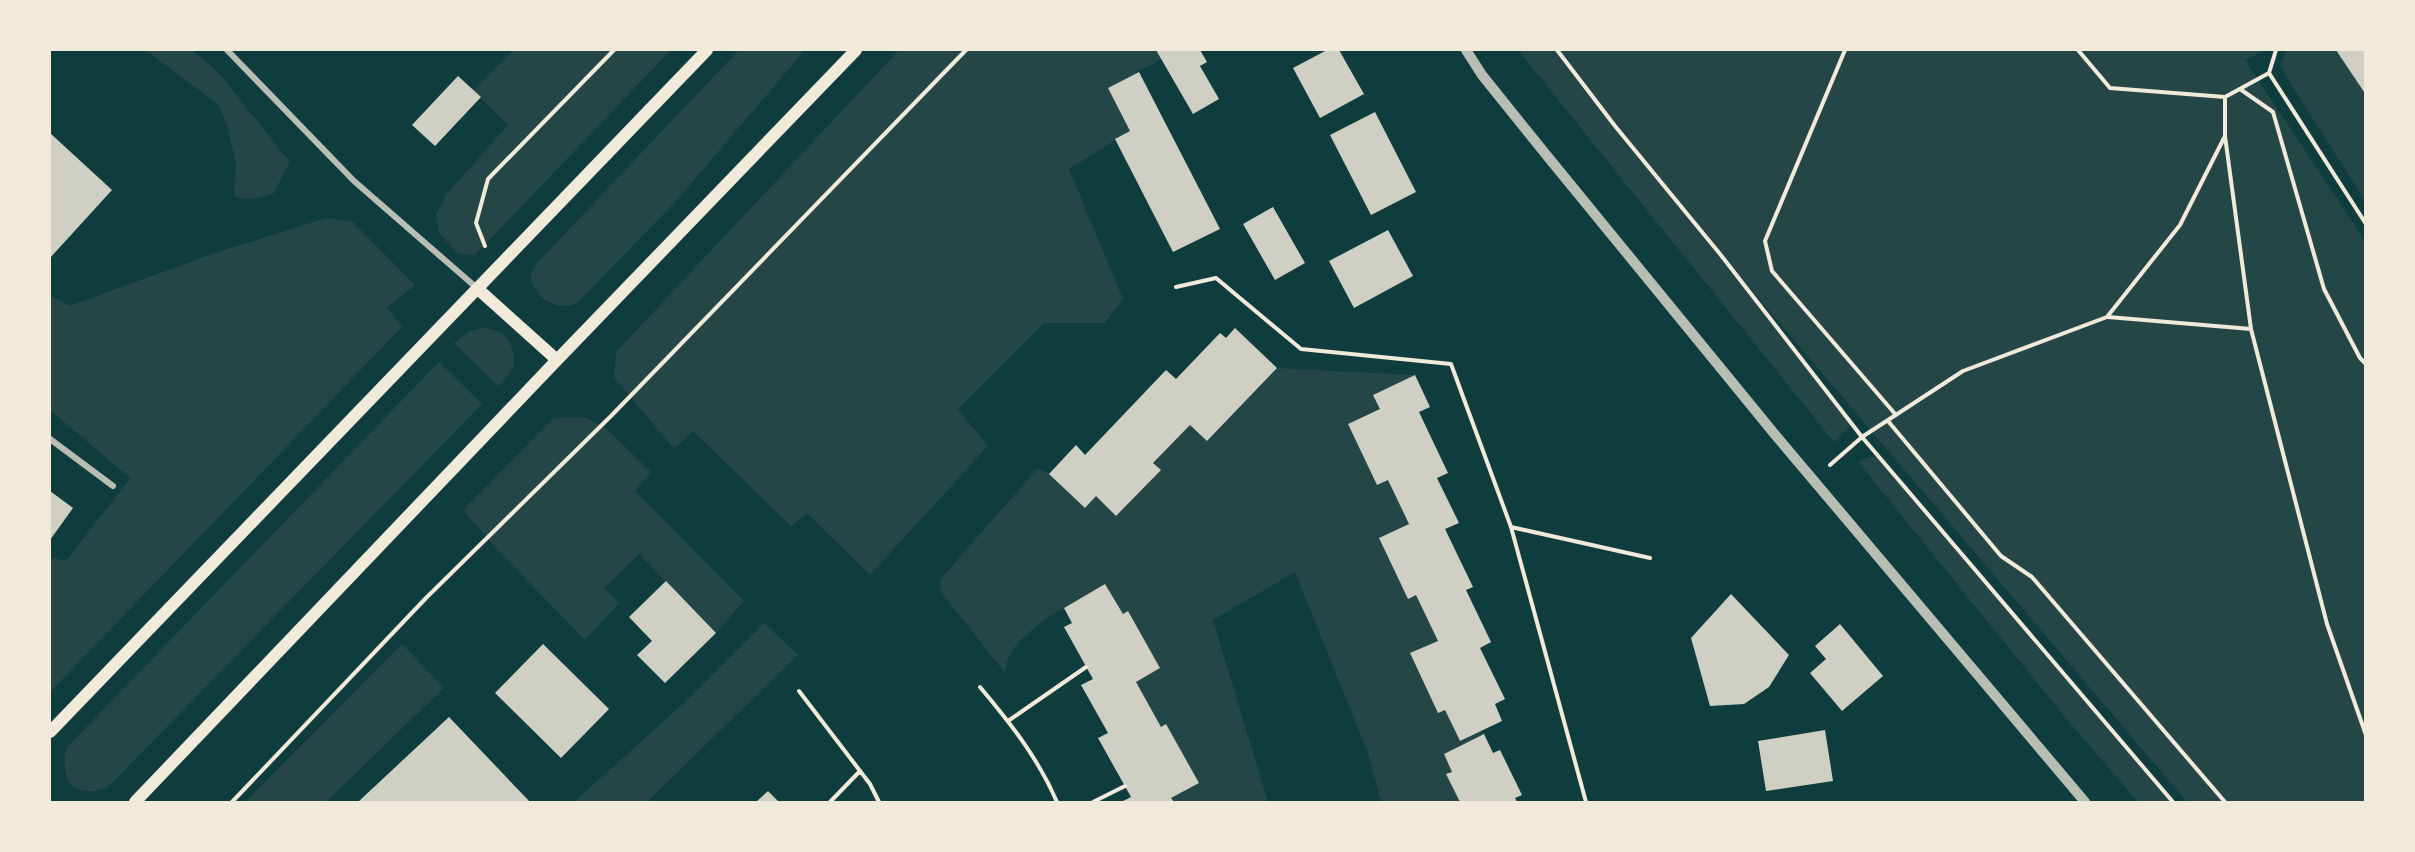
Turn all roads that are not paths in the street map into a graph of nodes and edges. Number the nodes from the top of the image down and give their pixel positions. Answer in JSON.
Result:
{"nodes":[{"id":1,"x":227,"y":50,"type":"edge"},
{"id":2,"x":707,"y":50,"type":"edge"},
{"id":3,"x":856,"y":50,"type":"edge"},
{"id":4,"x":1466,"y":50,"type":"edge"},
{"id":5,"x":477,"y":289,"type":"junction"},
{"id":6,"x":557,"y":360,"type":"junction"},
{"id":7,"x":50,"y":439,"type":"edge"},
{"id":8,"x":113,"y":486,"type":"dead end"},
{"id":9,"x":50,"y":732,"type":"edge"},
{"id":10,"x":135,"y":802,"type":"edge"},
{"id":11,"x":2085,"y":802,"type":"edge"}],
"edges":[{"from":1,"to":5,"type":"street"},
{"from":2,"to":5,"type":"main road"},
{"from":3,"to":6,"type":"main road"},
{"from":4,"to":11,"type":"street"},
{"from":5,"to":6,"type":"main road"},
{"from":5,"to":9,"type":"main road"},
{"from":6,"to":10,"type":"main road"},
{"from":7,"to":8,"type":"street"}]}
